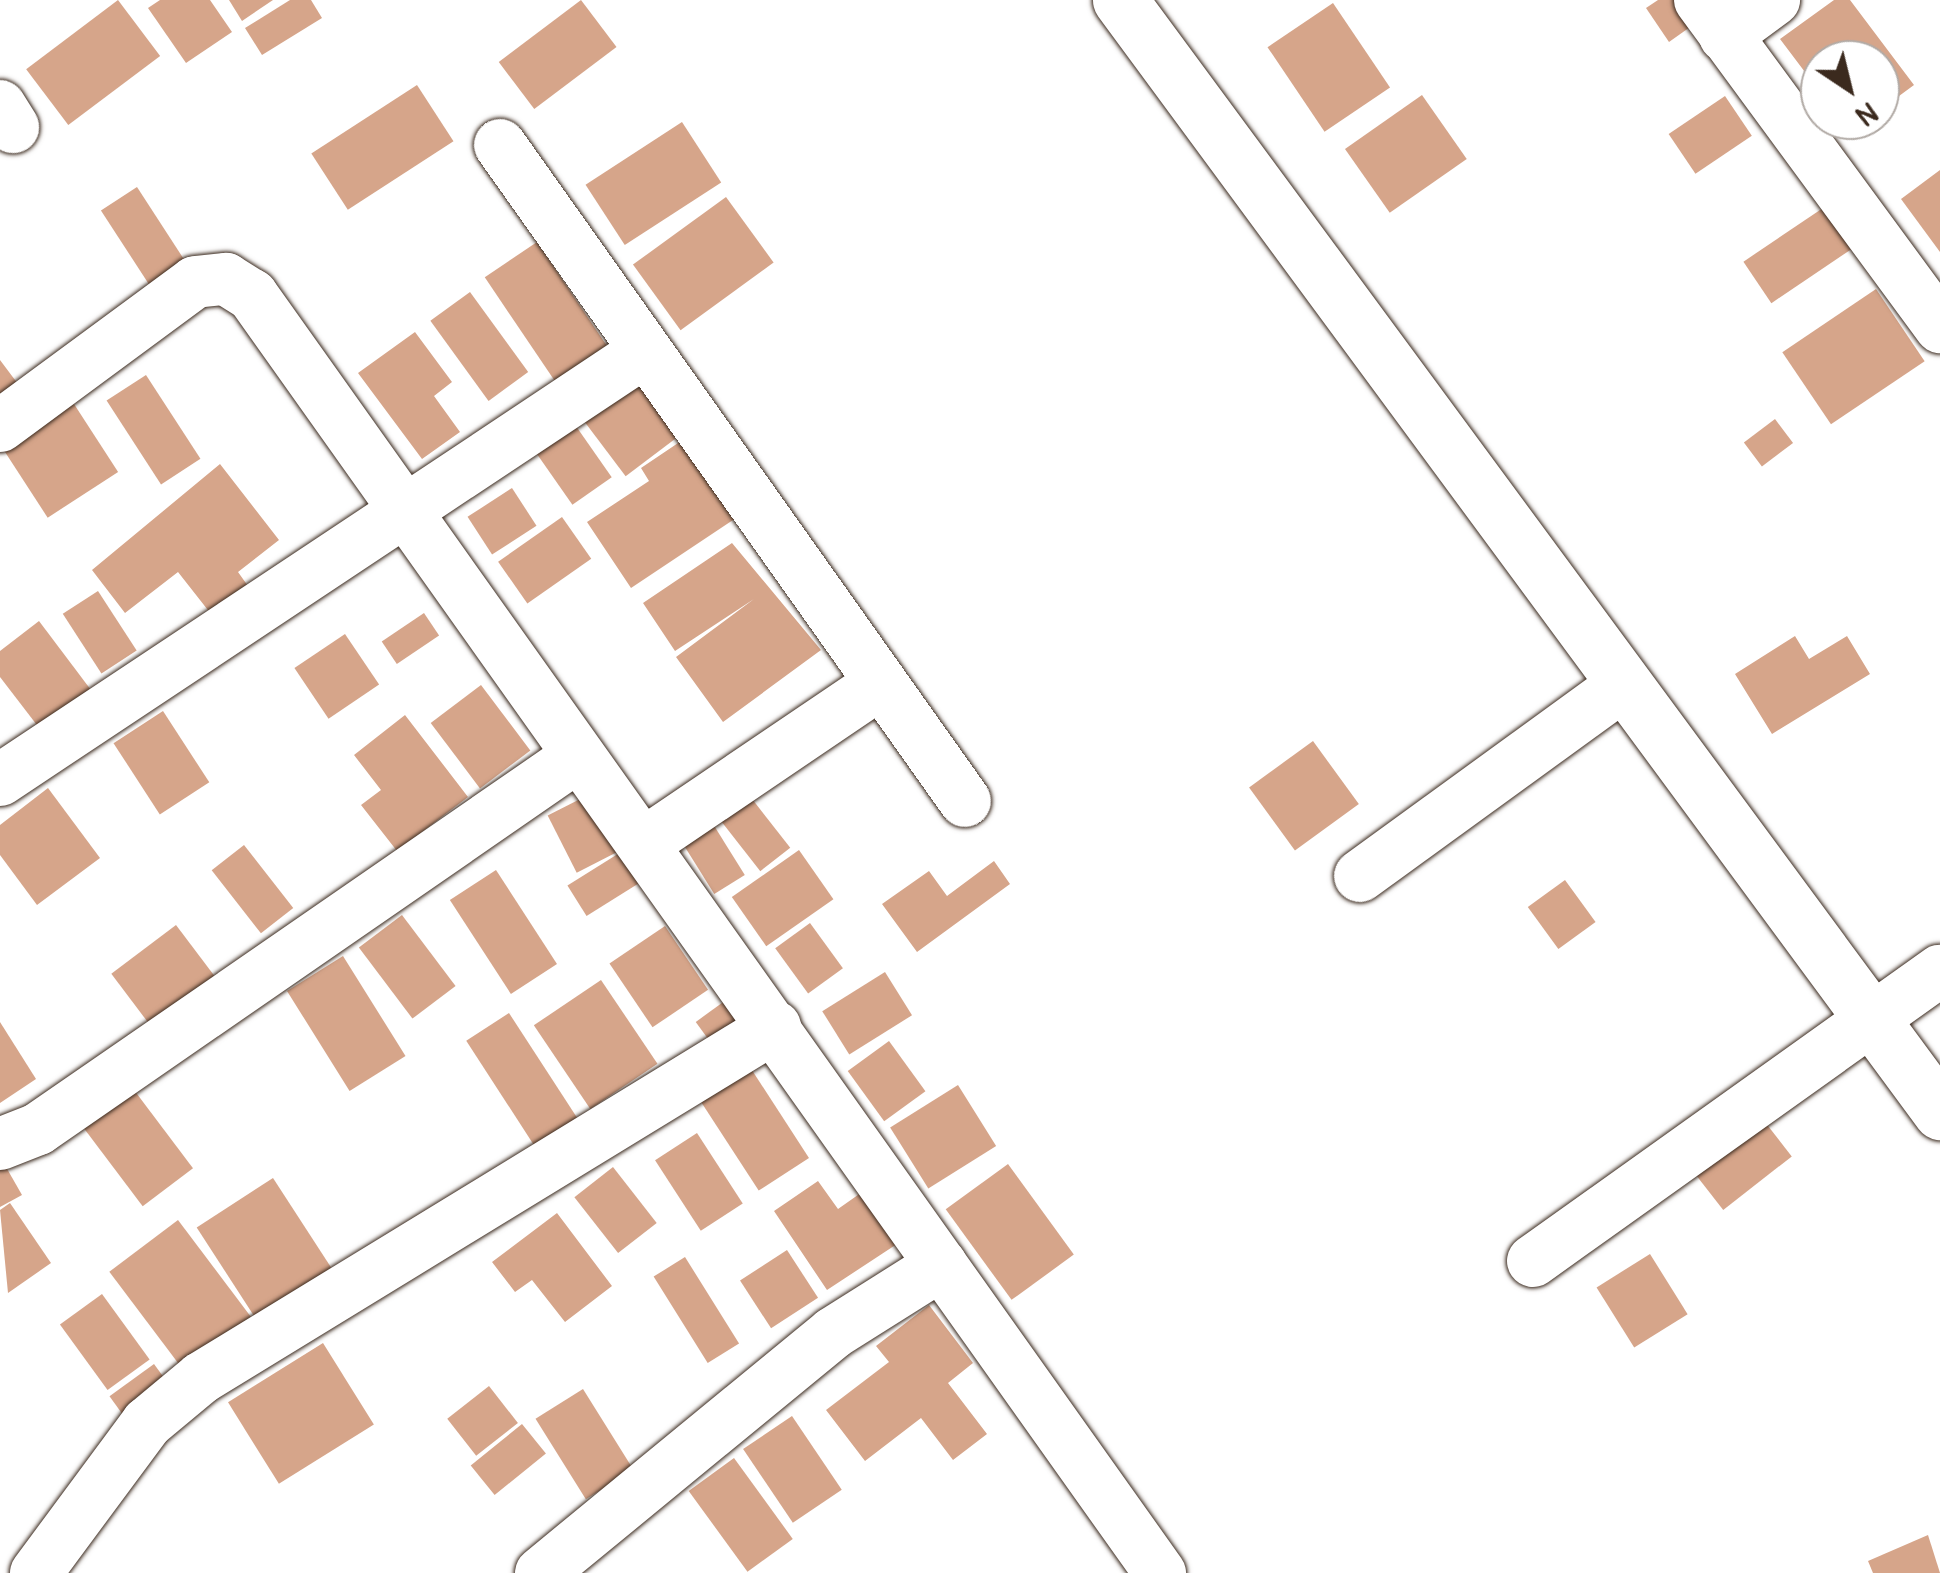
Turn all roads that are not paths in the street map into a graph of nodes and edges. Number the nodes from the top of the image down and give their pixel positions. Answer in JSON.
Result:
{"nodes":[{"id":1,"x":1120,"y":0,"type":"edge"},
{"id":2,"x":1774,"y":0,"type":"edge"},
{"id":3,"x":1712,"y":18,"type":"edge"},
{"id":4,"x":500,"y":145,"type":"dead end"},
{"id":5,"x":1940,"y":327,"type":"edge"},
{"id":6,"x":641,"y":354,"type":"junction"},
{"id":7,"x":0,"y":426,"type":"edge"},
{"id":8,"x":404,"y":507,"type":"junction"},
{"id":9,"x":1624,"y":684,"type":"junction"},
{"id":10,"x":878,"y":685,"type":"junction"},
{"id":11,"x":578,"y":756,"type":"junction"},
{"id":12,"x":0,"y":780,"type":"edge"},
{"id":13,"x":965,"y":801,"type":"dead end"},
{"id":14,"x":646,"y":842,"type":"junction"},
{"id":15,"x":1360,"y":876,"type":"dead end"},
{"id":16,"x":1940,"y":972,"type":"edge"},
{"id":17,"x":1872,"y":1020,"type":"junction"},
{"id":18,"x":775,"y":1027,"type":"junction"},
{"id":19,"x":1940,"y":1112,"type":"edge"},
{"id":20,"x":0,"y":1144,"type":"edge"},
{"id":21,"x":1533,"y":1261,"type":"dead end"},
{"id":22,"x":941,"y":1265,"type":"junction"},
{"id":23,"x":36,"y":1573,"type":"edge"},
{"id":24,"x":542,"y":1573,"type":"edge"},
{"id":25,"x":1160,"y":1573,"type":"edge"}],
"edges":[{"from":1,"to":9,"type":"street"},
{"from":2,"to":3,"type":"street"},
{"from":3,"to":5,"type":"street"},
{"from":4,"to":6,"type":"street"},
{"from":6,"to":8,"type":"street"},
{"from":6,"to":10,"type":"street"},
{"from":7,"to":8,"type":"street"},
{"from":8,"to":11,"type":"street"},
{"from":8,"to":12,"type":"street"},
{"from":9,"to":15,"type":"street"},
{"from":9,"to":17,"type":"street"},
{"from":10,"to":13,"type":"street"},
{"from":10,"to":14,"type":"street"},
{"from":11,"to":14,"type":"street"},
{"from":11,"to":20,"type":"street"},
{"from":14,"to":18,"type":"street"},
{"from":16,"to":17,"type":"street"},
{"from":17,"to":19,"type":"street"},
{"from":17,"to":21,"type":"street"},
{"from":18,"to":22,"type":"street"},
{"from":18,"to":23,"type":"street"},
{"from":22,"to":24,"type":"street"},
{"from":22,"to":25,"type":"street"}]}
